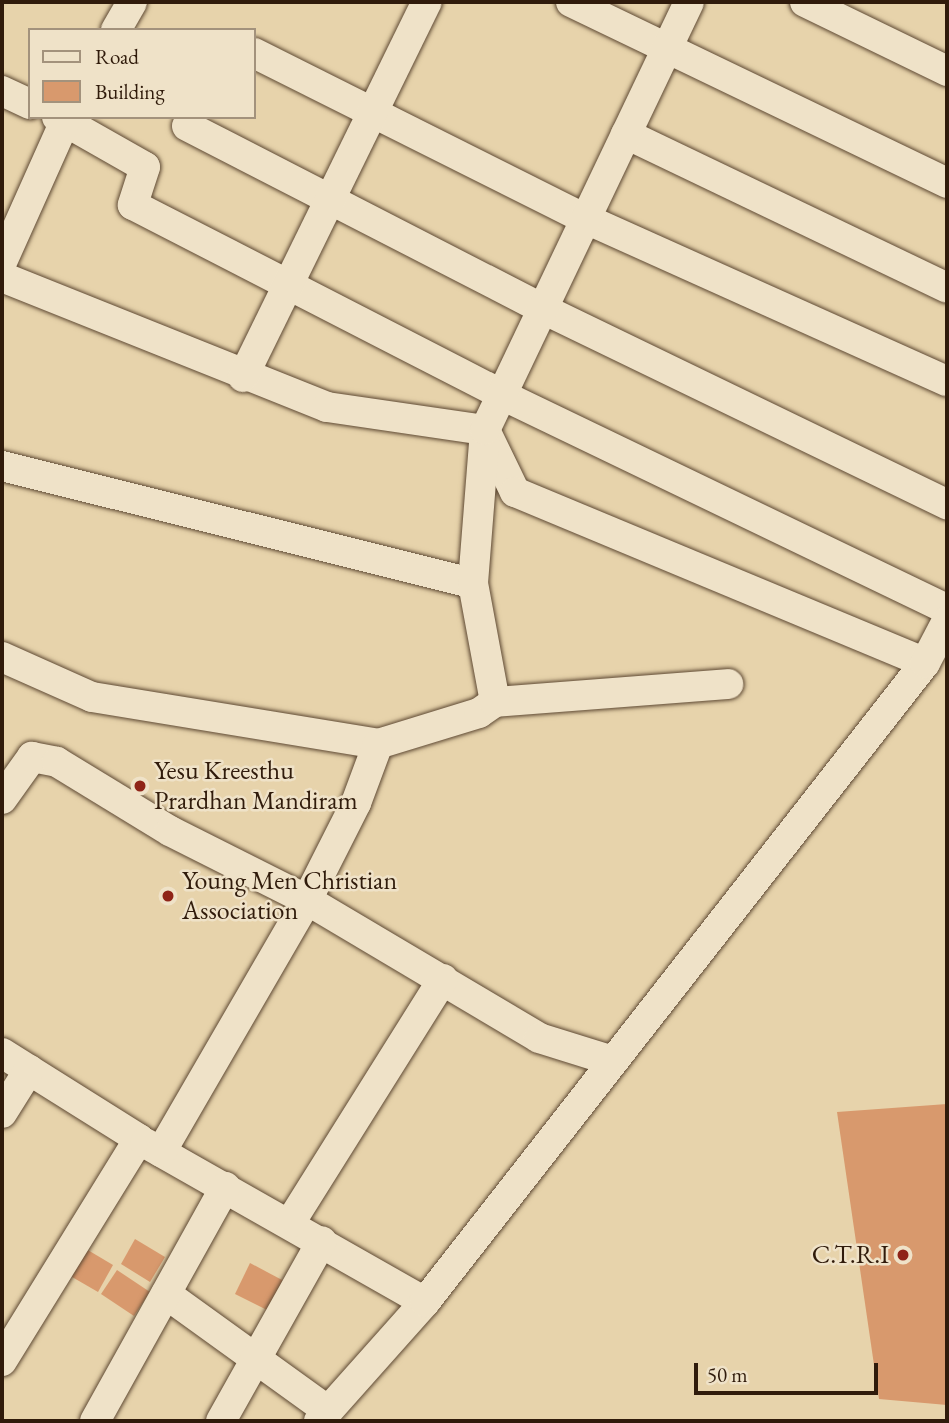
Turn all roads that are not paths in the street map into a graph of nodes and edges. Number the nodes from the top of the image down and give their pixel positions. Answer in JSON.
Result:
{"nodes":[{"id":1,"x":132,"y":2,"type":"edge"},
{"id":2,"x":427,"y":2,"type":"edge"},
{"id":3,"x":571,"y":2,"type":"edge"},
{"id":4,"x":690,"y":2,"type":"edge"},
{"id":5,"x":814,"y":4,"type":"edge"},
{"id":6,"x":117,"y":28,"type":"edge"},
{"id":7,"x":667,"y":48,"type":"junction"},
{"id":8,"x":256,"y":54,"type":"edge"},
{"id":9,"x":947,"y":71,"type":"edge"},
{"id":10,"x":2,"y":91,"type":"edge"},
{"id":11,"x":28,"y":103,"type":"edge"},
{"id":12,"x":372,"y":112,"type":"junction"},
{"id":13,"x":63,"y":119,"type":"edge"},
{"id":14,"x":187,"y":126,"type":"dead end"},
{"id":15,"x":626,"y":134,"type":"junction"},
{"id":16,"x":947,"y":183,"type":"edge"},
{"id":17,"x":327,"y":198,"type":"junction"},
{"id":18,"x":586,"y":219,"type":"junction"},
{"id":19,"x":2,"y":262,"type":"edge"},
{"id":20,"x":2,"y":277,"type":"edge"},
{"id":21,"x":286,"y":284,"type":"junction"},
{"id":22,"x":947,"y":288,"type":"edge"},
{"id":23,"x":543,"y":309,"type":"junction"},
{"id":24,"x":243,"y":377,"type":"junction"},
{"id":25,"x":947,"y":381,"type":"edge"},
{"id":26,"x":502,"y":395,"type":"junction"},
{"id":27,"x":485,"y":430,"type":"junction"},
{"id":28,"x":2,"y":466,"type":"edge"},
{"id":29,"x":947,"y":504,"type":"edge"},
{"id":30,"x":473,"y":583,"type":"junction"},
{"id":31,"x":947,"y":609,"type":"edge"},
{"id":32,"x":947,"y":621,"type":"edge"},
{"id":33,"x":2,"y":657,"type":"edge"},
{"id":34,"x":925,"y":663,"type":"junction"},
{"id":35,"x":728,"y":684,"type":"dead end"},
{"id":36,"x":495,"y":702,"type":"junction"},
{"id":37,"x":378,"y":744,"type":"junction"},
{"id":38,"x":2,"y":799,"type":"edge"},
{"id":39,"x":307,"y":900,"type":"junction"},
{"id":40,"x":443,"y":979,"type":"junction"},
{"id":41,"x":2,"y":1053,"type":"edge"},
{"id":42,"x":613,"y":1061,"type":"junction"},
{"id":43,"x":29,"y":1070,"type":"junction"},
{"id":44,"x":2,"y":1114,"type":"edge"},
{"id":45,"x":150,"y":1145,"type":"junction"},
{"id":46,"x":225,"y":1187,"type":"junction"},
{"id":47,"x":290,"y":1223,"type":"junction"},
{"id":48,"x":322,"y":1241,"type":"junction"},
{"id":49,"x":166,"y":1294,"type":"junction"},
{"id":50,"x":425,"y":1302,"type":"junction"},
{"id":51,"x":256,"y":1359,"type":"junction"},
{"id":52,"x":2,"y":1361,"type":"edge"},
{"id":53,"x":323,"y":1416,"type":"edge"},
{"id":54,"x":95,"y":1421,"type":"edge"},
{"id":55,"x":221,"y":1421,"type":"edge"}],
"edges":[{"from":1,"to":6,"type":"street"},
{"from":2,"to":12,"type":"street"},
{"from":3,"to":7,"type":"street"},
{"from":4,"to":7,"type":"street"},
{"from":5,"to":9,"type":"street"},
{"from":7,"to":15,"type":"street"},
{"from":7,"to":16,"type":"street"},
{"from":8,"to":12,"type":"street"},
{"from":10,"to":11,"type":"street"},
{"from":12,"to":17,"type":"street"},
{"from":12,"to":18,"type":"street"},
{"from":13,"to":19,"type":"street"},
{"from":13,"to":21,"type":"street"},
{"from":14,"to":17,"type":"street"},
{"from":15,"to":18,"type":"street"},
{"from":15,"to":22,"type":"street"},
{"from":17,"to":21,"type":"street"},
{"from":17,"to":23,"type":"street"},
{"from":18,"to":23,"type":"street"},
{"from":18,"to":25,"type":"street"},
{"from":20,"to":24,"type":"street"},
{"from":21,"to":24,"type":"street"},
{"from":21,"to":26,"type":"street"},
{"from":23,"to":26,"type":"street"},
{"from":23,"to":29,"type":"street"},
{"from":24,"to":27,"type":"street"},
{"from":26,"to":27,"type":"street"},
{"from":26,"to":31,"type":"street"},
{"from":27,"to":30,"type":"street"},
{"from":27,"to":34,"type":"street"},
{"from":28,"to":30,"type":"street"},
{"from":30,"to":36,"type":"street"},
{"from":32,"to":34,"type":"street"},
{"from":33,"to":37,"type":"street"},
{"from":34,"to":42,"type":"street"},
{"from":35,"to":36,"type":"street"},
{"from":36,"to":37,"type":"street"},
{"from":37,"to":39,"type":"street"},
{"from":38,"to":39,"type":"street"},
{"from":39,"to":40,"type":"street"},
{"from":39,"to":45,"type":"street"},
{"from":40,"to":42,"type":"street"},
{"from":40,"to":47,"type":"street"},
{"from":41,"to":43,"type":"street"},
{"from":42,"to":50,"type":"street"},
{"from":43,"to":44,"type":"street"},
{"from":43,"to":45,"type":"street"},
{"from":45,"to":46,"type":"street"},
{"from":45,"to":52,"type":"street"},
{"from":46,"to":47,"type":"street"},
{"from":46,"to":49,"type":"street"},
{"from":47,"to":48,"type":"street"},
{"from":48,"to":50,"type":"street"},
{"from":48,"to":51,"type":"street"},
{"from":49,"to":51,"type":"street"},
{"from":49,"to":54,"type":"street"},
{"from":50,"to":53,"type":"street"},
{"from":51,"to":53,"type":"street"},
{"from":51,"to":55,"type":"street"}]}
